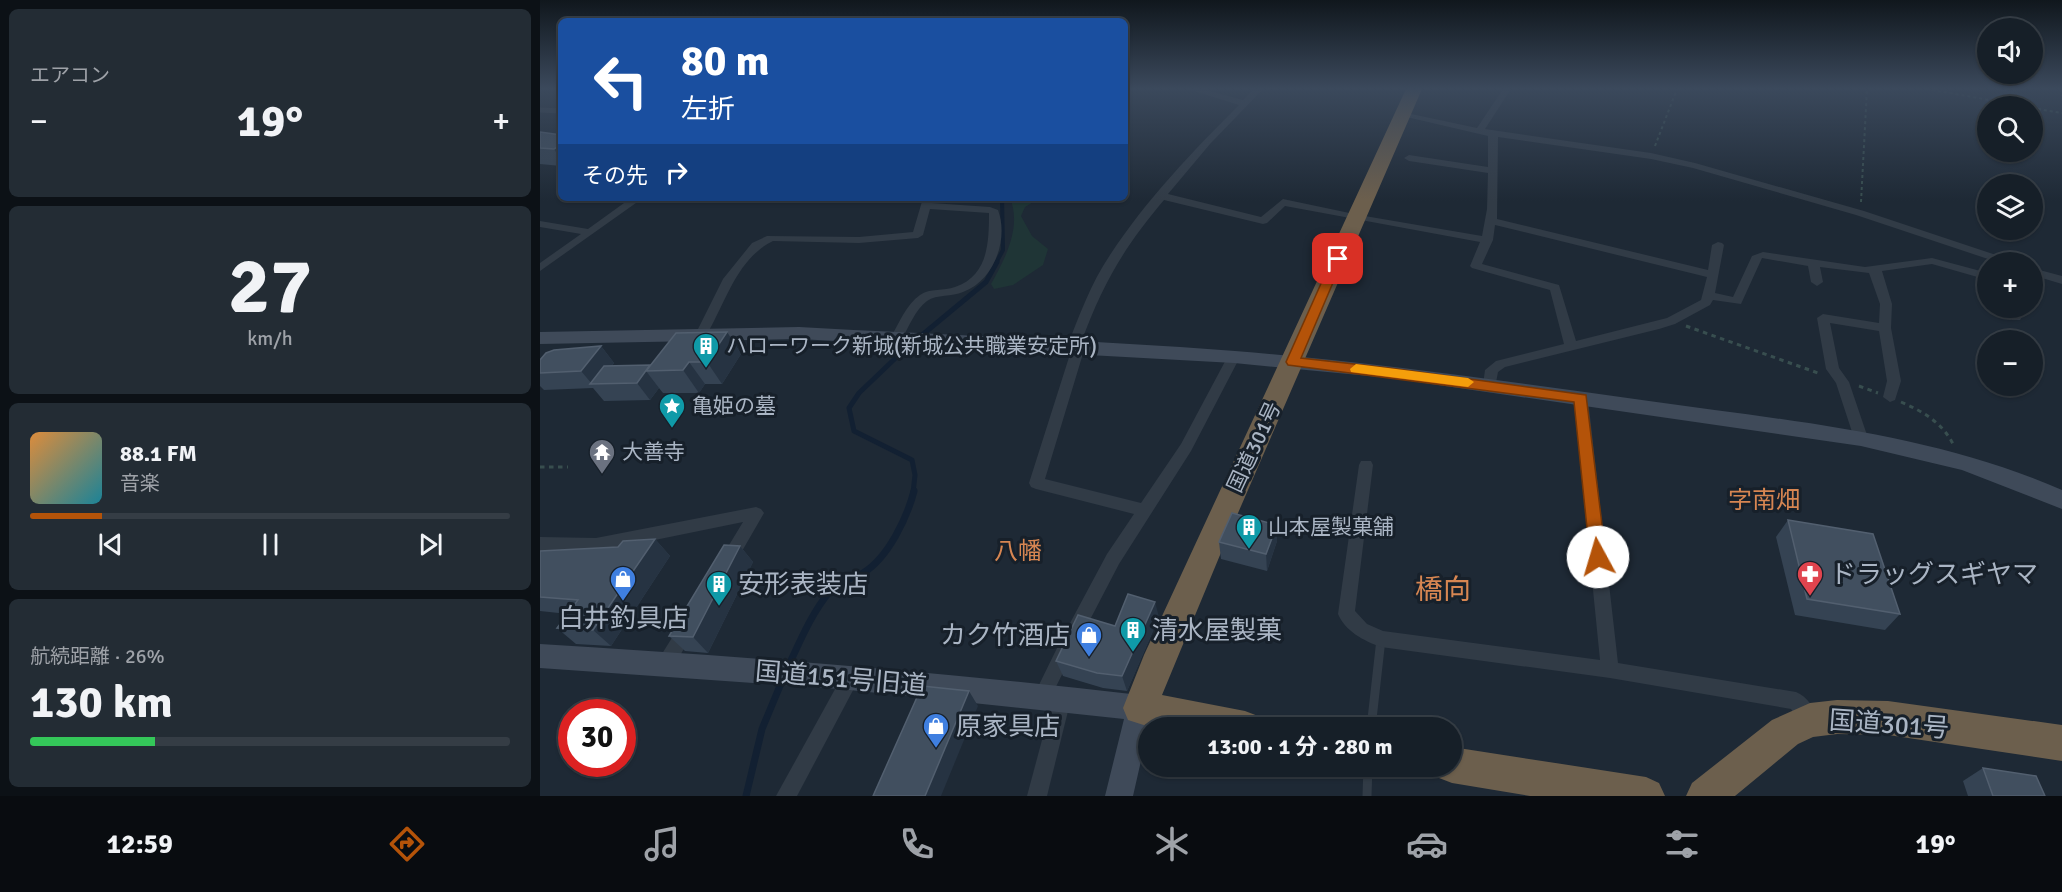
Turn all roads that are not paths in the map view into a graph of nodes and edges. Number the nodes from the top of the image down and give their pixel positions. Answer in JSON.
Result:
{"nodes":[{"id":1,"x":1224,"y":126,"type":"edge"},
{"id":2,"x":1397,"y":126,"type":"edge"},
{"id":3,"x":1456,"y":126,"type":"edge"},
{"id":4,"x":1482,"y":126,"type":"edge"},
{"id":5,"x":1479,"y":131,"type":"junction"},
{"id":6,"x":1493,"y":134,"type":"junction"},
{"id":7,"x":1409,"y":158,"type":"dead end"},
{"id":8,"x":1493,"y":171,"type":"junction"},
{"id":9,"x":1162,"y":196,"type":"junction"},
{"id":10,"x":634,"y":201,"type":"edge"},
{"id":11,"x":927,"y":202,"type":"edge"},
{"id":12,"x":1355,"y":218,"type":"junction"},
{"id":13,"x":1491,"y":221,"type":"junction"},
{"id":14,"x":540,"y":224,"type":"edge"},
{"id":15,"x":589,"y":232,"type":"junction"},
{"id":16,"x":1488,"y":240,"type":"junction"},
{"id":17,"x":1718,"y":245,"type":"dead end"},
{"id":18,"x":1977,"y":252,"type":"edge"},
{"id":19,"x":1813,"y":263,"type":"junction"},
{"id":20,"x":540,"y":268,"type":"edge"},
{"id":21,"x":1873,"y":270,"type":"junction"},
{"id":22,"x":1977,"y":273,"type":"edge"},
{"id":23,"x":2043,"y":274,"type":"edge"},
{"id":24,"x":1712,"y":275,"type":"junction"},
{"id":25,"x":2062,"y":280,"type":"edge"},
{"id":26,"x":1817,"y":282,"type":"dead end"},
{"id":27,"x":1709,"y":296,"type":"junction"},
{"id":28,"x":1885,"y":328,"type":"junction"},
{"id":29,"x":702,"y":333,"type":"junction"},
{"id":30,"x":902,"y":337,"type":"junction"},
{"id":31,"x":542,"y":340,"type":"edge"},
{"id":32,"x":1572,"y":346,"type":"junction"},
{"id":33,"x":1076,"y":347,"type":"junction"},
{"id":34,"x":1234,"y":357,"type":"junction"},
{"id":35,"x":1293,"y":362,"type":"junction"},
{"id":36,"x":1490,"y":385,"type":"junction"},
{"id":37,"x":1890,"y":397,"type":"dead end"},
{"id":38,"x":1581,"y":399,"type":"junction"},
{"id":39,"x":1862,"y":438,"type":"junction"},
{"id":40,"x":1366,"y":465,"type":"dead end"},
{"id":41,"x":2062,"y":500,"type":"edge"},
{"id":42,"x":1144,"y":510,"type":"junction"},
{"id":43,"x":540,"y":544,"type":"edge"},
{"id":44,"x":720,"y":573,"type":"edge"},
{"id":45,"x":696,"y":613,"type":"edge"},
{"id":46,"x":1381,"y":639,"type":"junction"},
{"id":47,"x":540,"y":656,"type":"edge"},
{"id":48,"x":666,"y":663,"type":"junction"},
{"id":49,"x":1610,"y":670,"type":"junction"},
{"id":50,"x":850,"y":679,"type":"junction"},
{"id":51,"x":1052,"y":698,"type":"junction"},
{"id":52,"x":1140,"y":708,"type":"junction"},
{"id":53,"x":1187,"y":717,"type":"edge"},
{"id":54,"x":1372,"y":717,"type":"edge"},
{"id":55,"x":1810,"y":720,"type":"junction"},
{"id":56,"x":2062,"y":743,"type":"edge"},
{"id":57,"x":1462,"y":767,"type":"edge"},
{"id":58,"x":1368,"y":777,"type":"edge"},
{"id":59,"x":1593,"y":793,"type":"edge"},
{"id":60,"x":786,"y":796,"type":"edge"},
{"id":61,"x":1037,"y":796,"type":"edge"},
{"id":62,"x":1119,"y":796,"type":"edge"},
{"id":63,"x":1367,"y":796,"type":"edge"},
{"id":64,"x":1646,"y":796,"type":"edge"},
{"id":65,"x":1705,"y":796,"type":"edge"}],
"edges":[{"from":1,"to":9,"type":"street"},
{"from":2,"to":12,"type":"highway","name":"国道301号"},
{"from":3,"to":5,"type":"street"},
{"from":4,"to":5,"type":"street"},
{"from":5,"to":6,"type":"street"},
{"from":6,"to":8,"type":"street"},
{"from":6,"to":18,"type":"street"},
{"from":7,"to":8,"type":"street"},
{"from":8,"to":13,"type":"street"},
{"from":9,"to":12,"type":"street"},
{"from":9,"to":33,"type":"street"},
{"from":10,"to":15,"type":"street"},
{"from":11,"to":29,"type":"street"},
{"from":11,"to":30,"type":"street"},
{"from":12,"to":16,"type":"street"},
{"from":12,"to":35,"type":"highway","name":"国道301号"},
{"from":13,"to":16,"type":"street"},
{"from":13,"to":24,"type":"street"},
{"from":14,"to":15,"type":"street"},
{"from":15,"to":20,"type":"street"},
{"from":16,"to":32,"type":"street"},
{"from":17,"to":24,"type":"street"},
{"from":19,"to":21,"type":"street"},
{"from":19,"to":26,"type":"street"},
{"from":19,"to":27,"type":"street"},
{"from":21,"to":22,"type":"street"},
{"from":21,"to":28,"type":"street"},
{"from":23,"to":25,"type":"street"},
{"from":24,"to":27,"type":"street"},
{"from":27,"to":32,"type":"street"},
{"from":28,"to":37,"type":"street"},
{"from":28,"to":39,"type":"street"},
{"from":29,"to":30,"type":"street"},
{"from":29,"to":31,"type":"street"},
{"from":30,"to":33,"type":"street"},
{"from":32,"to":36,"type":"street"},
{"from":33,"to":34,"type":"street"},
{"from":33,"to":42,"type":"street"},
{"from":34,"to":35,"type":"street"},
{"from":34,"to":42,"type":"street"},
{"from":35,"to":36,"type":"street"},
{"from":35,"to":52,"type":"highway","name":"国道301号"},
{"from":36,"to":38,"type":"street"},
{"from":38,"to":39,"type":"street"},
{"from":38,"to":49,"type":"street"},
{"from":39,"to":41,"type":"street"},
{"from":40,"to":46,"type":"street"},
{"from":42,"to":51,"type":"street"},
{"from":43,"to":44,"type":"street"},
{"from":45,"to":48,"type":"street"},
{"from":46,"to":49,"type":"street"},
{"from":46,"to":54,"type":"lane"},
{"from":47,"to":48,"type":"street","name":"国道151号旧道"},
{"from":48,"to":50,"type":"street","name":"国道151号旧道"},
{"from":49,"to":55,"type":"street"},
{"from":50,"to":51,"type":"street","name":"国道151号旧道"},
{"from":50,"to":60,"type":"street"},
{"from":51,"to":52,"type":"street","name":"国道151号旧道"},
{"from":51,"to":61,"type":"street"},
{"from":52,"to":53,"type":"highway"},
{"from":52,"to":62,"type":"street"},
{"from":55,"to":56,"type":"highway","name":"国道301号"},
{"from":55,"to":65,"type":"highway","name":"国道301号"},
{"from":57,"to":59,"type":"highway"},
{"from":58,"to":63,"type":"lane"},
{"from":59,"to":64,"type":"highway"}]}
